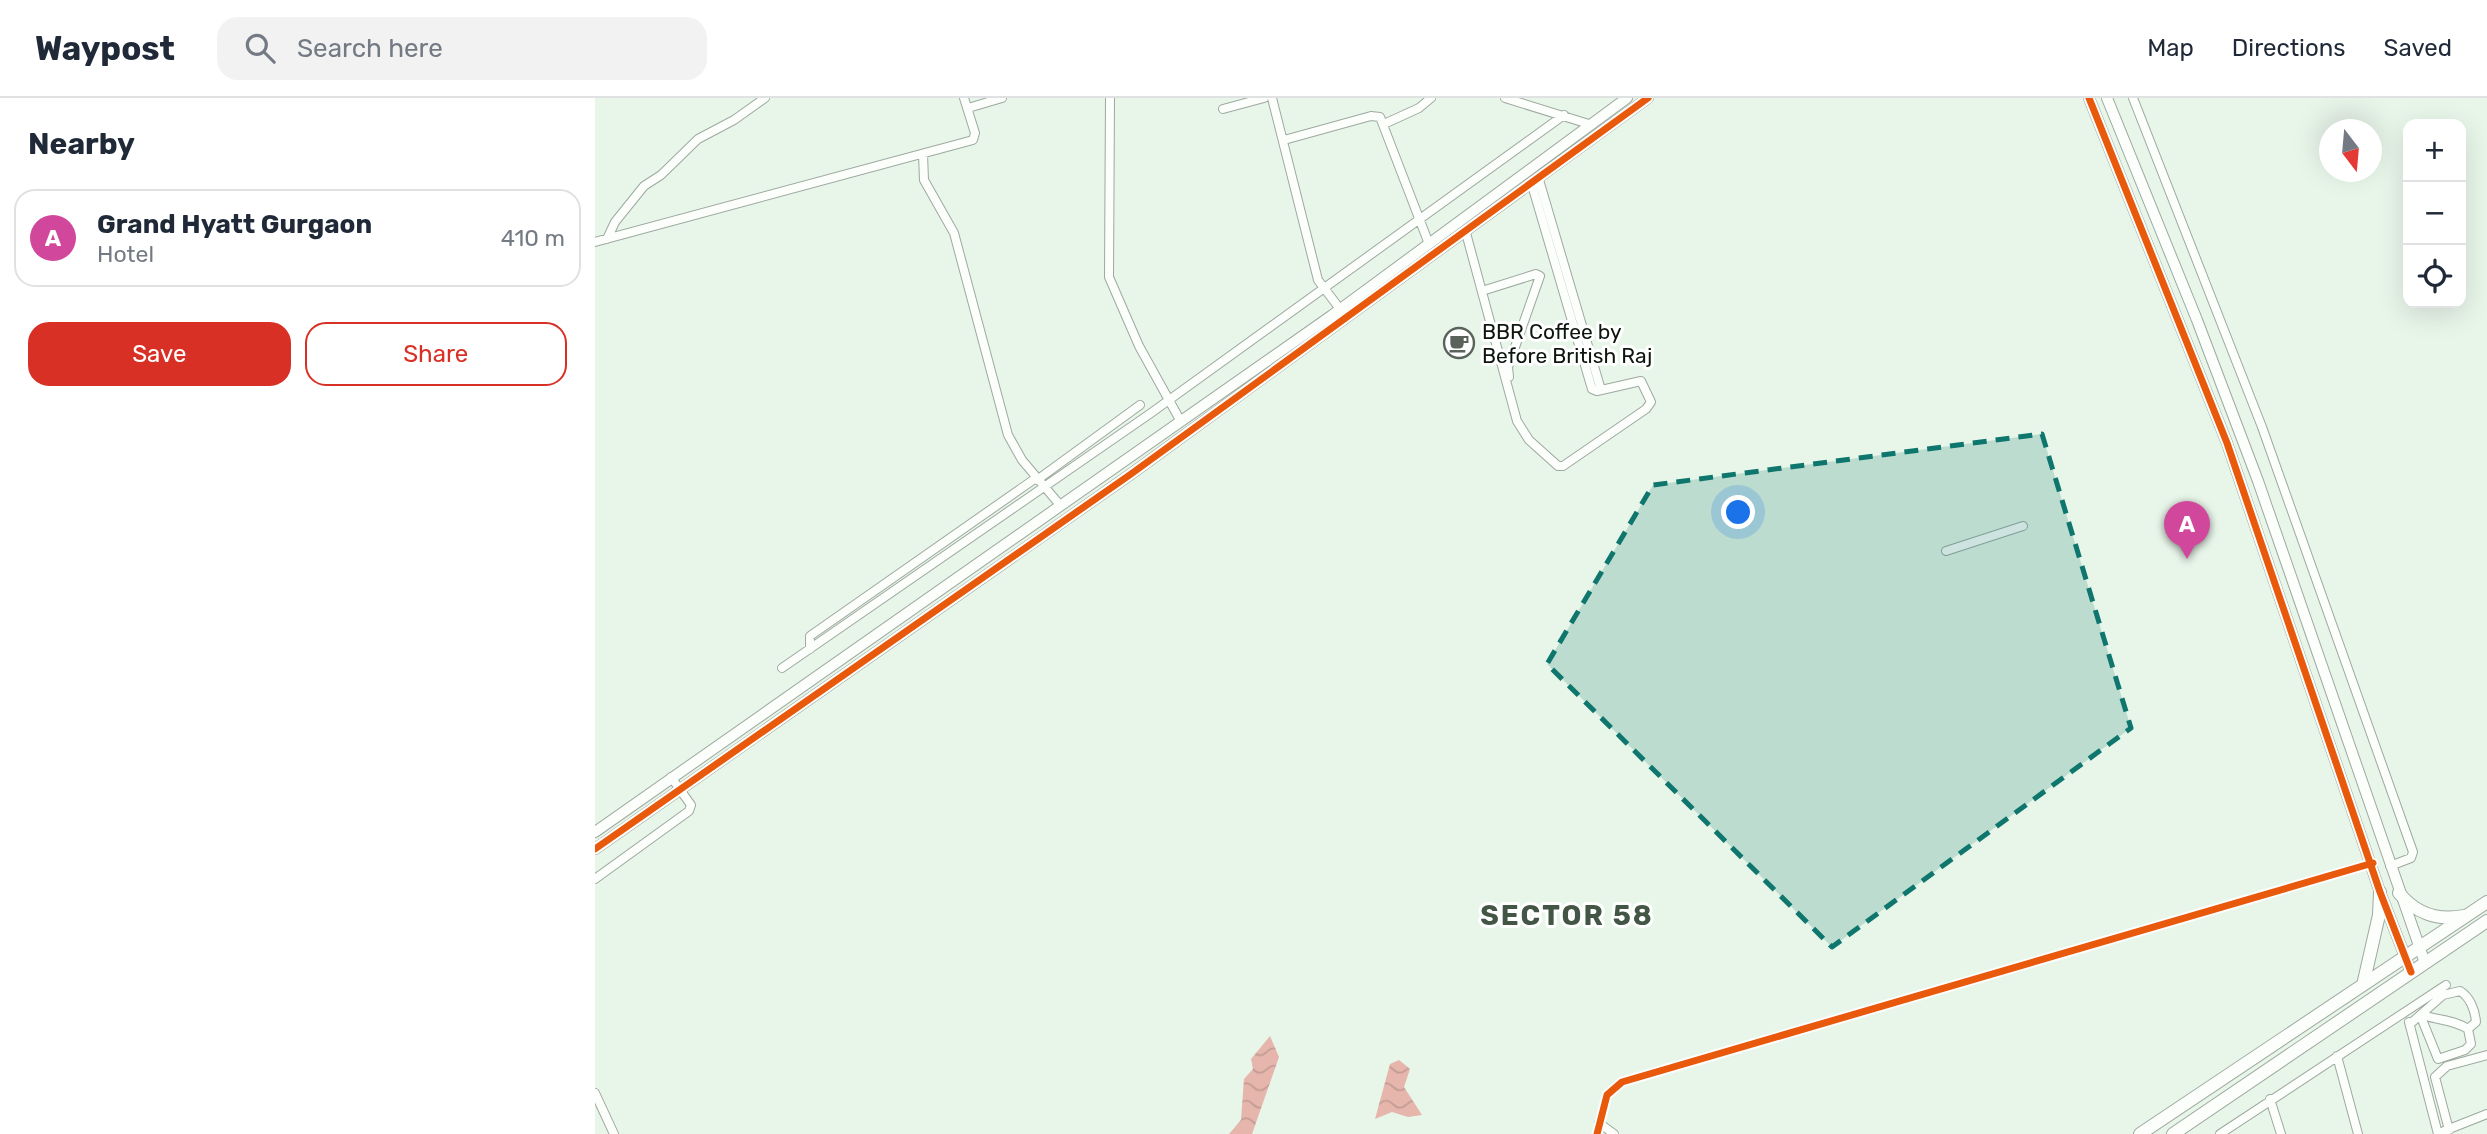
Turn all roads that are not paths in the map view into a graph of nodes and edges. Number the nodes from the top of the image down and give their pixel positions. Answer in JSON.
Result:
{"nodes":[{"id":1,"x":765,"y":98,"type":"edge"},
{"id":2,"x":964,"y":98,"type":"edge"},
{"id":3,"x":1002,"y":98,"type":"edge"},
{"id":4,"x":1110,"y":98,"type":"edge"},
{"id":5,"x":1264,"y":98,"type":"edge"},
{"id":6,"x":1272,"y":98,"type":"edge"},
{"id":7,"x":1430,"y":98,"type":"edge"},
{"id":8,"x":1505,"y":98,"type":"edge"},
{"id":9,"x":1627,"y":98,"type":"edge"},
{"id":10,"x":1648,"y":98,"type":"edge"},
{"id":11,"x":2089,"y":98,"type":"edge"},
{"id":12,"x":2107,"y":98,"type":"edge"},
{"id":13,"x":2133,"y":98,"type":"edge"},
{"id":14,"x":968,"y":108,"type":"junction"},
{"id":15,"x":1223,"y":109,"type":"dead end"},
{"id":16,"x":1564,"y":115,"type":"junction"},
{"id":17,"x":1384,"y":124,"type":"junction"},
{"id":18,"x":1593,"y":125,"type":"junction"},
{"id":19,"x":1602,"y":133,"type":"junction"},
{"id":20,"x":1284,"y":140,"type":"junction"},
{"id":21,"x":923,"y":154,"type":"junction"},
{"id":22,"x":1535,"y":183,"type":"junction"},
{"id":23,"x":1421,"y":220,"type":"junction"},
{"id":24,"x":1466,"y":233,"type":"junction"},
{"id":25,"x":607,"y":239,"type":"junction"},
{"id":26,"x":595,"y":242,"type":"edge"},
{"id":27,"x":1429,"y":244,"type":"junction"},
{"id":28,"x":1324,"y":289,"type":"junction"},
{"id":29,"x":1482,"y":290,"type":"junction"},
{"id":30,"x":1340,"y":309,"type":"junction"},
{"id":31,"x":1507,"y":382,"type":"junction"},
{"id":32,"x":1168,"y":401,"type":"junction"},
{"id":33,"x":1140,"y":405,"type":"dead end"},
{"id":34,"x":1180,"y":420,"type":"junction"},
{"id":35,"x":1037,"y":479,"type":"junction"},
{"id":36,"x":1044,"y":487,"type":"junction"},
{"id":37,"x":1060,"y":505,"type":"junction"},
{"id":38,"x":2023,"y":526,"type":"dead end"},
{"id":39,"x":1946,"y":551,"type":"dead end"},
{"id":40,"x":810,"y":649,"type":"junction"},
{"id":41,"x":782,"y":668,"type":"dead end"},
{"id":42,"x":797,"y":689,"type":"junction"},
{"id":43,"x":807,"y":701,"type":"junction"},
{"id":44,"x":671,"y":777,"type":"junction"},
{"id":45,"x":680,"y":790,"type":"junction"},
{"id":46,"x":2367,"y":794,"type":"junction"},
{"id":47,"x":2351,"y":800,"type":"junction"},
{"id":48,"x":595,"y":832,"type":"edge"},
{"id":49,"x":595,"y":849,"type":"edge"},
{"id":50,"x":2373,"y":863,"type":"junction"},
{"id":51,"x":2390,"y":866,"type":"junction"},
{"id":52,"x":595,"y":879,"type":"edge"},
{"id":53,"x":2380,"y":892,"type":"junction"},
{"id":54,"x":2399,"y":893,"type":"junction"},
{"id":55,"x":2487,"y":902,"type":"edge"},
{"id":56,"x":2467,"y":915,"type":"junction"},
{"id":57,"x":2487,"y":921,"type":"edge"},
{"id":58,"x":2418,"y":948,"type":"junction"},
{"id":59,"x":2405,"y":956,"type":"junction"},
{"id":60,"x":2425,"y":963,"type":"junction"},
{"id":61,"x":2411,"y":972,"type":"junction"},
{"id":62,"x":2363,"y":985,"type":"junction"},
{"id":63,"x":2446,"y":985,"type":"dead end"},
{"id":64,"x":2407,"y":1013,"type":"junction"},
{"id":65,"x":2422,"y":1016,"type":"junction"},
{"id":66,"x":2410,"y":1024,"type":"junction"},
{"id":67,"x":2468,"y":1029,"type":"junction"},
{"id":68,"x":2487,"y":1055,"type":"edge"},
{"id":69,"x":2337,"y":1056,"type":"junction"},
{"id":70,"x":595,"y":1093,"type":"edge"},
{"id":71,"x":2270,"y":1099,"type":"junction"},
{"id":72,"x":2486,"y":1118,"type":"edge"},
{"id":73,"x":1599,"y":1123,"type":"junction"},
{"id":74,"x":2449,"y":1130,"type":"junction"},
{"id":75,"x":614,"y":1134,"type":"edge"},
{"id":76,"x":1597,"y":1134,"type":"edge"},
{"id":77,"x":1613,"y":1134,"type":"edge"},
{"id":78,"x":2140,"y":1134,"type":"edge"},
{"id":79,"x":2173,"y":1134,"type":"edge"},
{"id":80,"x":2220,"y":1134,"type":"edge"},
{"id":81,"x":2281,"y":1134,"type":"edge"},
{"id":82,"x":2358,"y":1134,"type":"edge"},
{"id":83,"x":2438,"y":1134,"type":"edge"}],
"edges":[{"from":1,"to":25,"type":"street"},
{"from":2,"to":14,"type":"street"},
{"from":3,"to":14,"type":"street"},
{"from":4,"to":32,"type":"street"},
{"from":5,"to":15,"type":"street"},
{"from":6,"to":20,"type":"street"},
{"from":7,"to":17,"type":"street"},
{"from":8,"to":16,"type":"street"},
{"from":9,"to":18,"type":"street"},
{"from":10,"to":19,"type":"street"},
{"from":11,"to":47,"type":"street"},
{"from":12,"to":46,"type":"street"},
{"from":13,"to":51,"type":"street"},
{"from":14,"to":21,"type":"street"},
{"from":16,"to":18,"type":"street"},
{"from":16,"to":23,"type":"street"},
{"from":17,"to":20,"type":"street"},
{"from":17,"to":23,"type":"street"},
{"from":18,"to":19,"type":"street"},
{"from":18,"to":27,"type":"street"},
{"from":19,"to":22,"type":"street"},
{"from":20,"to":28,"type":"street"},
{"from":21,"to":25,"type":"street"},
{"from":21,"to":35,"type":"street"},
{"from":22,"to":24,"type":"street"},
{"from":22,"to":31,"type":"street"},
{"from":23,"to":27,"type":"street"},
{"from":23,"to":28,"type":"street"},
{"from":24,"to":29,"type":"street"},
{"from":24,"to":43,"type":"street"},
{"from":25,"to":26,"type":"street"},
{"from":27,"to":30,"type":"street"},
{"from":28,"to":30,"type":"street"},
{"from":28,"to":32,"type":"street"},
{"from":29,"to":31,"type":"street"},
{"from":29,"to":31,"type":"street"},
{"from":30,"to":34,"type":"street"},
{"from":32,"to":34,"type":"street"},
{"from":32,"to":36,"type":"street"},
{"from":33,"to":35,"type":"street"},
{"from":34,"to":37,"type":"street"},
{"from":35,"to":36,"type":"street"},
{"from":35,"to":40,"type":"street"},
{"from":36,"to":37,"type":"street"},
{"from":36,"to":40,"type":"street"},
{"from":37,"to":42,"type":"street"},
{"from":38,"to":39,"type":"street"},
{"from":40,"to":41,"type":"street"},
{"from":42,"to":43,"type":"street"},
{"from":42,"to":44,"type":"street"},
{"from":43,"to":45,"type":"street"},
{"from":44,"to":45,"type":"street"},
{"from":44,"to":48,"type":"street"},
{"from":45,"to":49,"type":"street"},
{"from":45,"to":52,"type":"street"},
{"from":46,"to":47,"type":"street"},
{"from":46,"to":51,"type":"street"},
{"from":47,"to":50,"type":"street"},
{"from":50,"to":53,"type":"street"},
{"from":50,"to":73,"type":"street"},
{"from":51,"to":54,"type":"street"},
{"from":53,"to":59,"type":"street"},
{"from":53,"to":62,"type":"main road"},
{"from":54,"to":56,"type":"main road"},
{"from":54,"to":58,"type":"street"},
{"from":55,"to":56,"type":"main road"},
{"from":56,"to":58,"type":"main road"},
{"from":57,"to":60,"type":"main road"},
{"from":58,"to":59,"type":"main road"},
{"from":58,"to":60,"type":"street"},
{"from":59,"to":61,"type":"street"},
{"from":59,"to":62,"type":"main road"},
{"from":60,"to":61,"type":"main road"},
{"from":61,"to":79,"type":"main road"},
{"from":62,"to":78,"type":"main road"},
{"from":63,"to":64,"type":"street"},
{"from":64,"to":66,"type":"street"},
{"from":64,"to":69,"type":"street"},
{"from":65,"to":66,"type":"street"},
{"from":65,"to":67,"type":"street"},
{"from":65,"to":67,"type":"street"},
{"from":65,"to":67,"type":"street"},
{"from":66,"to":83,"type":"street"},
{"from":68,"to":74,"type":"street"},
{"from":69,"to":71,"type":"street"},
{"from":69,"to":82,"type":"street"},
{"from":70,"to":75,"type":"street"},
{"from":71,"to":80,"type":"street"},
{"from":71,"to":81,"type":"street"},
{"from":72,"to":74,"type":"street"},
{"from":73,"to":76,"type":"street"},
{"from":73,"to":77,"type":"street"},
{"from":74,"to":83,"type":"street"}]}
